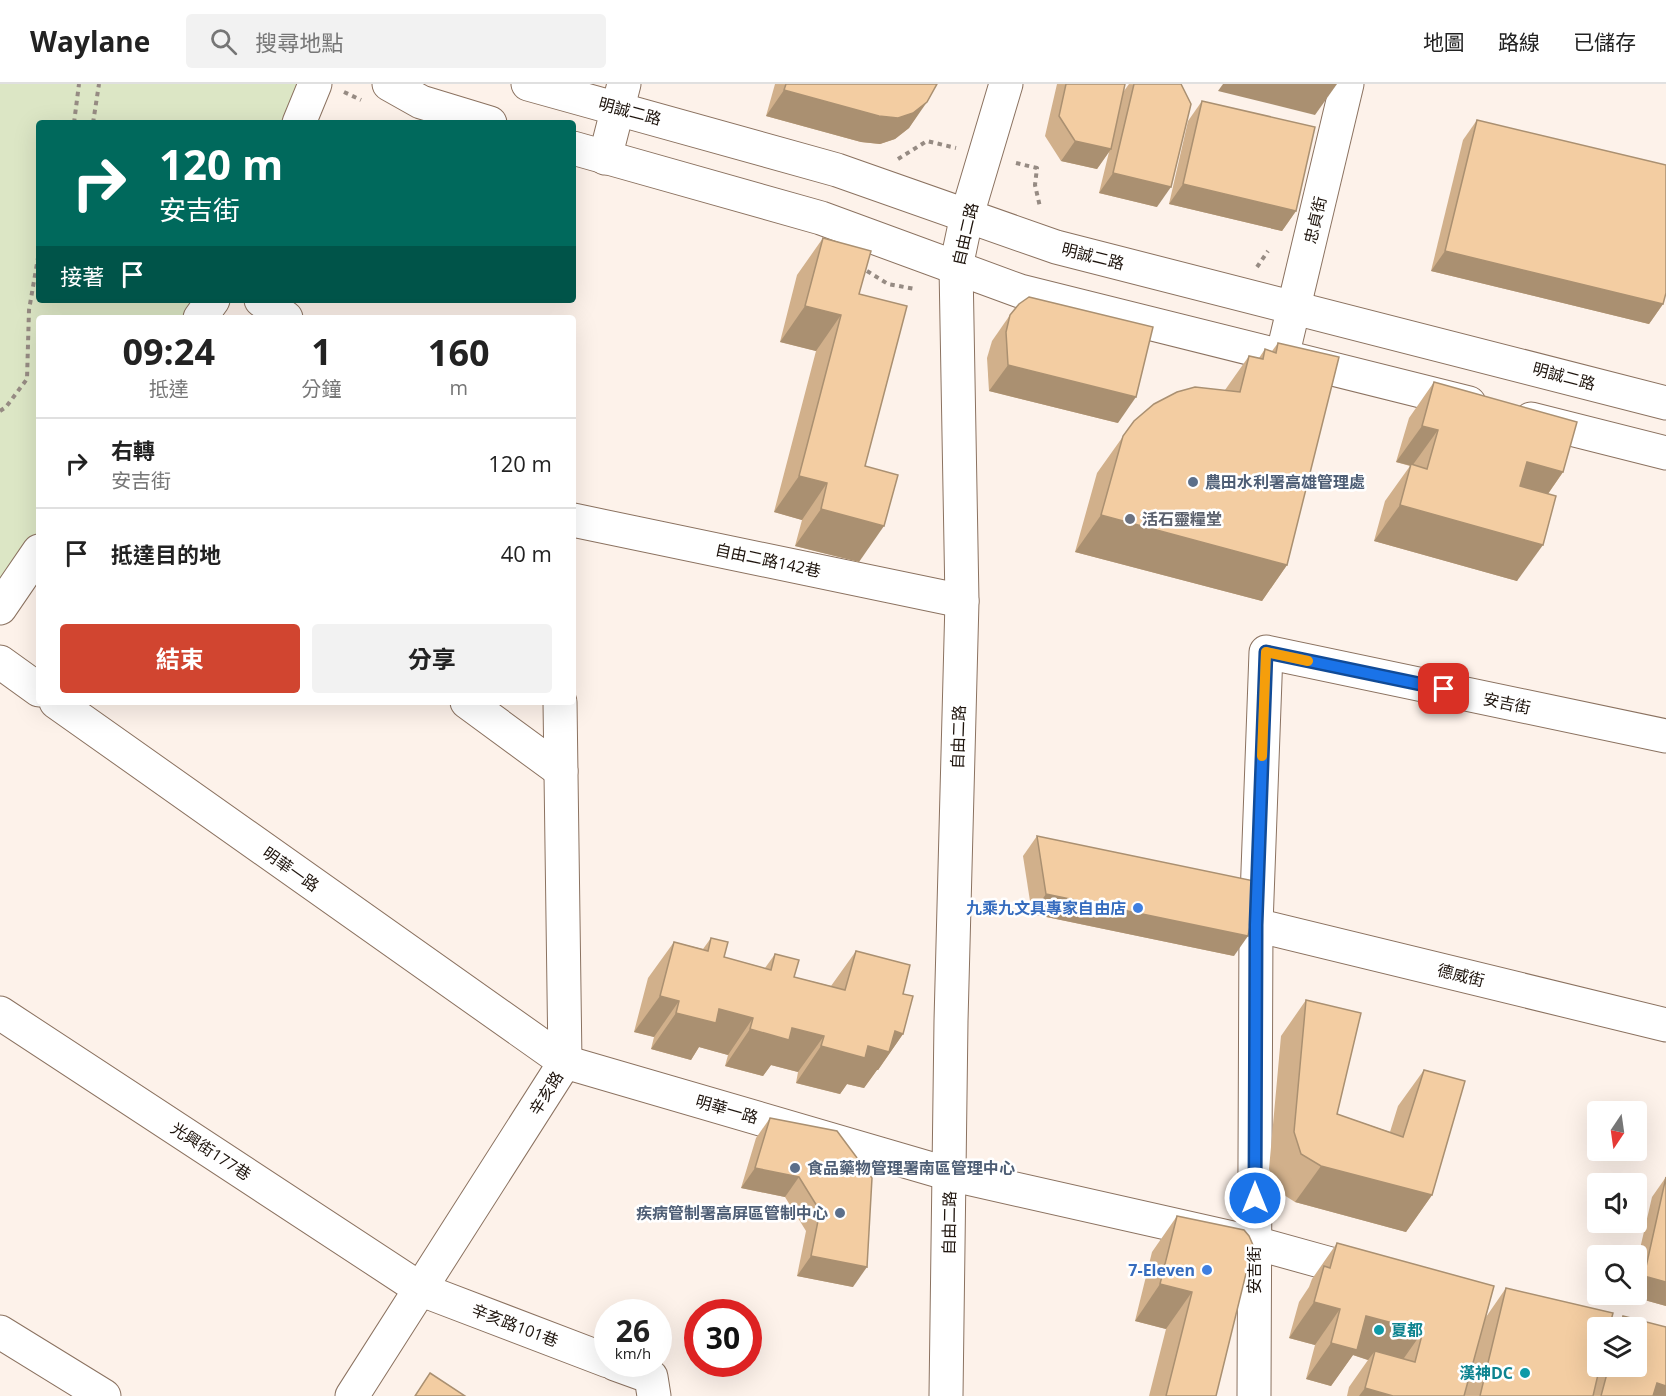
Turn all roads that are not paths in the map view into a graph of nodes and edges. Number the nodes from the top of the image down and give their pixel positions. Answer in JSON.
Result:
{"nodes":[{"id":1,"x":315,"y":84,"type":"edge"},
{"id":2,"x":389,"y":84,"type":"edge"},
{"id":3,"x":528,"y":84,"type":"edge"},
{"id":4,"x":1005,"y":84,"type":"edge"},
{"id":5,"x":1347,"y":84,"type":"edge"},
{"id":6,"x":621,"y":95,"type":"edge"},
{"id":7,"x":300,"y":120,"type":"edge"},
{"id":8,"x":480,"y":120,"type":"edge"},
{"id":9,"x":576,"y":149,"type":"edge"},
{"id":10,"x":605,"y":158,"type":"junction"},
{"id":11,"x":967,"y":215,"type":"junction"},
{"id":12,"x":956,"y":267,"type":"junction"},
{"id":13,"x":265,"y":303,"type":"edge"},
{"id":14,"x":1295,"y":306,"type":"junction"},
{"id":15,"x":281,"y":315,"type":"edge"},
{"id":16,"x":1282,"y":357,"type":"junction"},
{"id":17,"x":1666,"y":403,"type":"edge"},
{"id":18,"x":1666,"y":453,"type":"edge"},
{"id":19,"x":576,"y":521,"type":"edge"},
{"id":20,"x":36,"y":555,"type":"edge"},
{"id":21,"x":962,"y":601,"type":"junction"},
{"id":22,"x":0,"y":608,"type":"edge"},
{"id":23,"x":0,"y":662,"type":"edge"},
{"id":24,"x":36,"y":688,"type":"edge"},
{"id":25,"x":60,"y":705,"type":"edge"},
{"id":26,"x":471,"y":705,"type":"edge"},
{"id":27,"x":560,"y":705,"type":"edge"},
{"id":28,"x":1666,"y":736,"type":"edge"},
{"id":29,"x":561,"y":771,"type":"junction"},
{"id":30,"x":1256,"y":925,"type":"junction"},
{"id":31,"x":0,"y":1013,"type":"edge"},
{"id":32,"x":1666,"y":1025,"type":"edge"},
{"id":33,"x":565,"y":1062,"type":"junction"},
{"id":34,"x":950,"y":1174,"type":"junction"},
{"id":35,"x":1255,"y":1244,"type":"junction"},
{"id":36,"x":1392,"y":1281,"type":"edge"},
{"id":37,"x":422,"y":1290,"type":"junction"},
{"id":38,"x":0,"y":1332,"type":"edge"},
{"id":39,"x":594,"y":1356,"type":"edge"},
{"id":40,"x":636,"y":1377,"type":"edge"},
{"id":41,"x":652,"y":1387,"type":"edge"},
{"id":42,"x":104,"y":1396,"type":"edge"},
{"id":43,"x":352,"y":1396,"type":"edge"},
{"id":44,"x":946,"y":1396,"type":"edge"},
{"id":45,"x":1254,"y":1396,"type":"edge"}],
"edges":[{"from":1,"to":7,"type":"street"},
{"from":2,"to":8,"type":"street"},
{"from":3,"to":6,"type":"street","name":"明誠二路"},
{"from":4,"to":11,"type":"street","name":"自由二路"},
{"from":5,"to":14,"type":"street","name":"忠貞街"},
{"from":6,"to":10,"type":"street"},
{"from":6,"to":11,"type":"street","name":"明誠二路"},
{"from":9,"to":10,"type":"street"},
{"from":10,"to":12,"type":"street"},
{"from":11,"to":12,"type":"street","name":"自由二路"},
{"from":11,"to":14,"type":"street","name":"明誠二路"},
{"from":12,"to":16,"type":"street"},
{"from":12,"to":21,"type":"street","name":"自由二路"},
{"from":13,"to":15,"type":"street"},
{"from":14,"to":16,"type":"street","name":"忠貞街"},
{"from":14,"to":17,"type":"street","name":"明誠二路"},
{"from":16,"to":18,"type":"street"},
{"from":19,"to":21,"type":"street","name":"自由二路142巷"},
{"from":20,"to":22,"type":"street"},
{"from":21,"to":34,"type":"street","name":"自由二路"},
{"from":23,"to":24,"type":"street"},
{"from":25,"to":33,"type":"street","name":"明華一路"},
{"from":26,"to":29,"type":"street"},
{"from":27,"to":29,"type":"street","name":"辛亥路"},
{"from":28,"to":30,"type":"street","name":"安吉街"},
{"from":29,"to":33,"type":"street","name":"辛亥路"},
{"from":30,"to":32,"type":"street","name":"德威街"},
{"from":30,"to":35,"type":"street","name":"安吉街"},
{"from":31,"to":37,"type":"street","name":"光興街177巷"},
{"from":33,"to":34,"type":"street","name":"明華一路"},
{"from":33,"to":37,"type":"street","name":"辛亥路"},
{"from":34,"to":35,"type":"street","name":"明華一路"},
{"from":34,"to":44,"type":"street","name":"自由二路"},
{"from":35,"to":36,"type":"street","name":"明華一路"},
{"from":35,"to":45,"type":"street","name":"安吉街"},
{"from":37,"to":39,"type":"street","name":"辛亥路101巷"},
{"from":37,"to":43,"type":"street","name":"辛亥路"},
{"from":38,"to":42,"type":"street"},
{"from":40,"to":41,"type":"street"}]}
